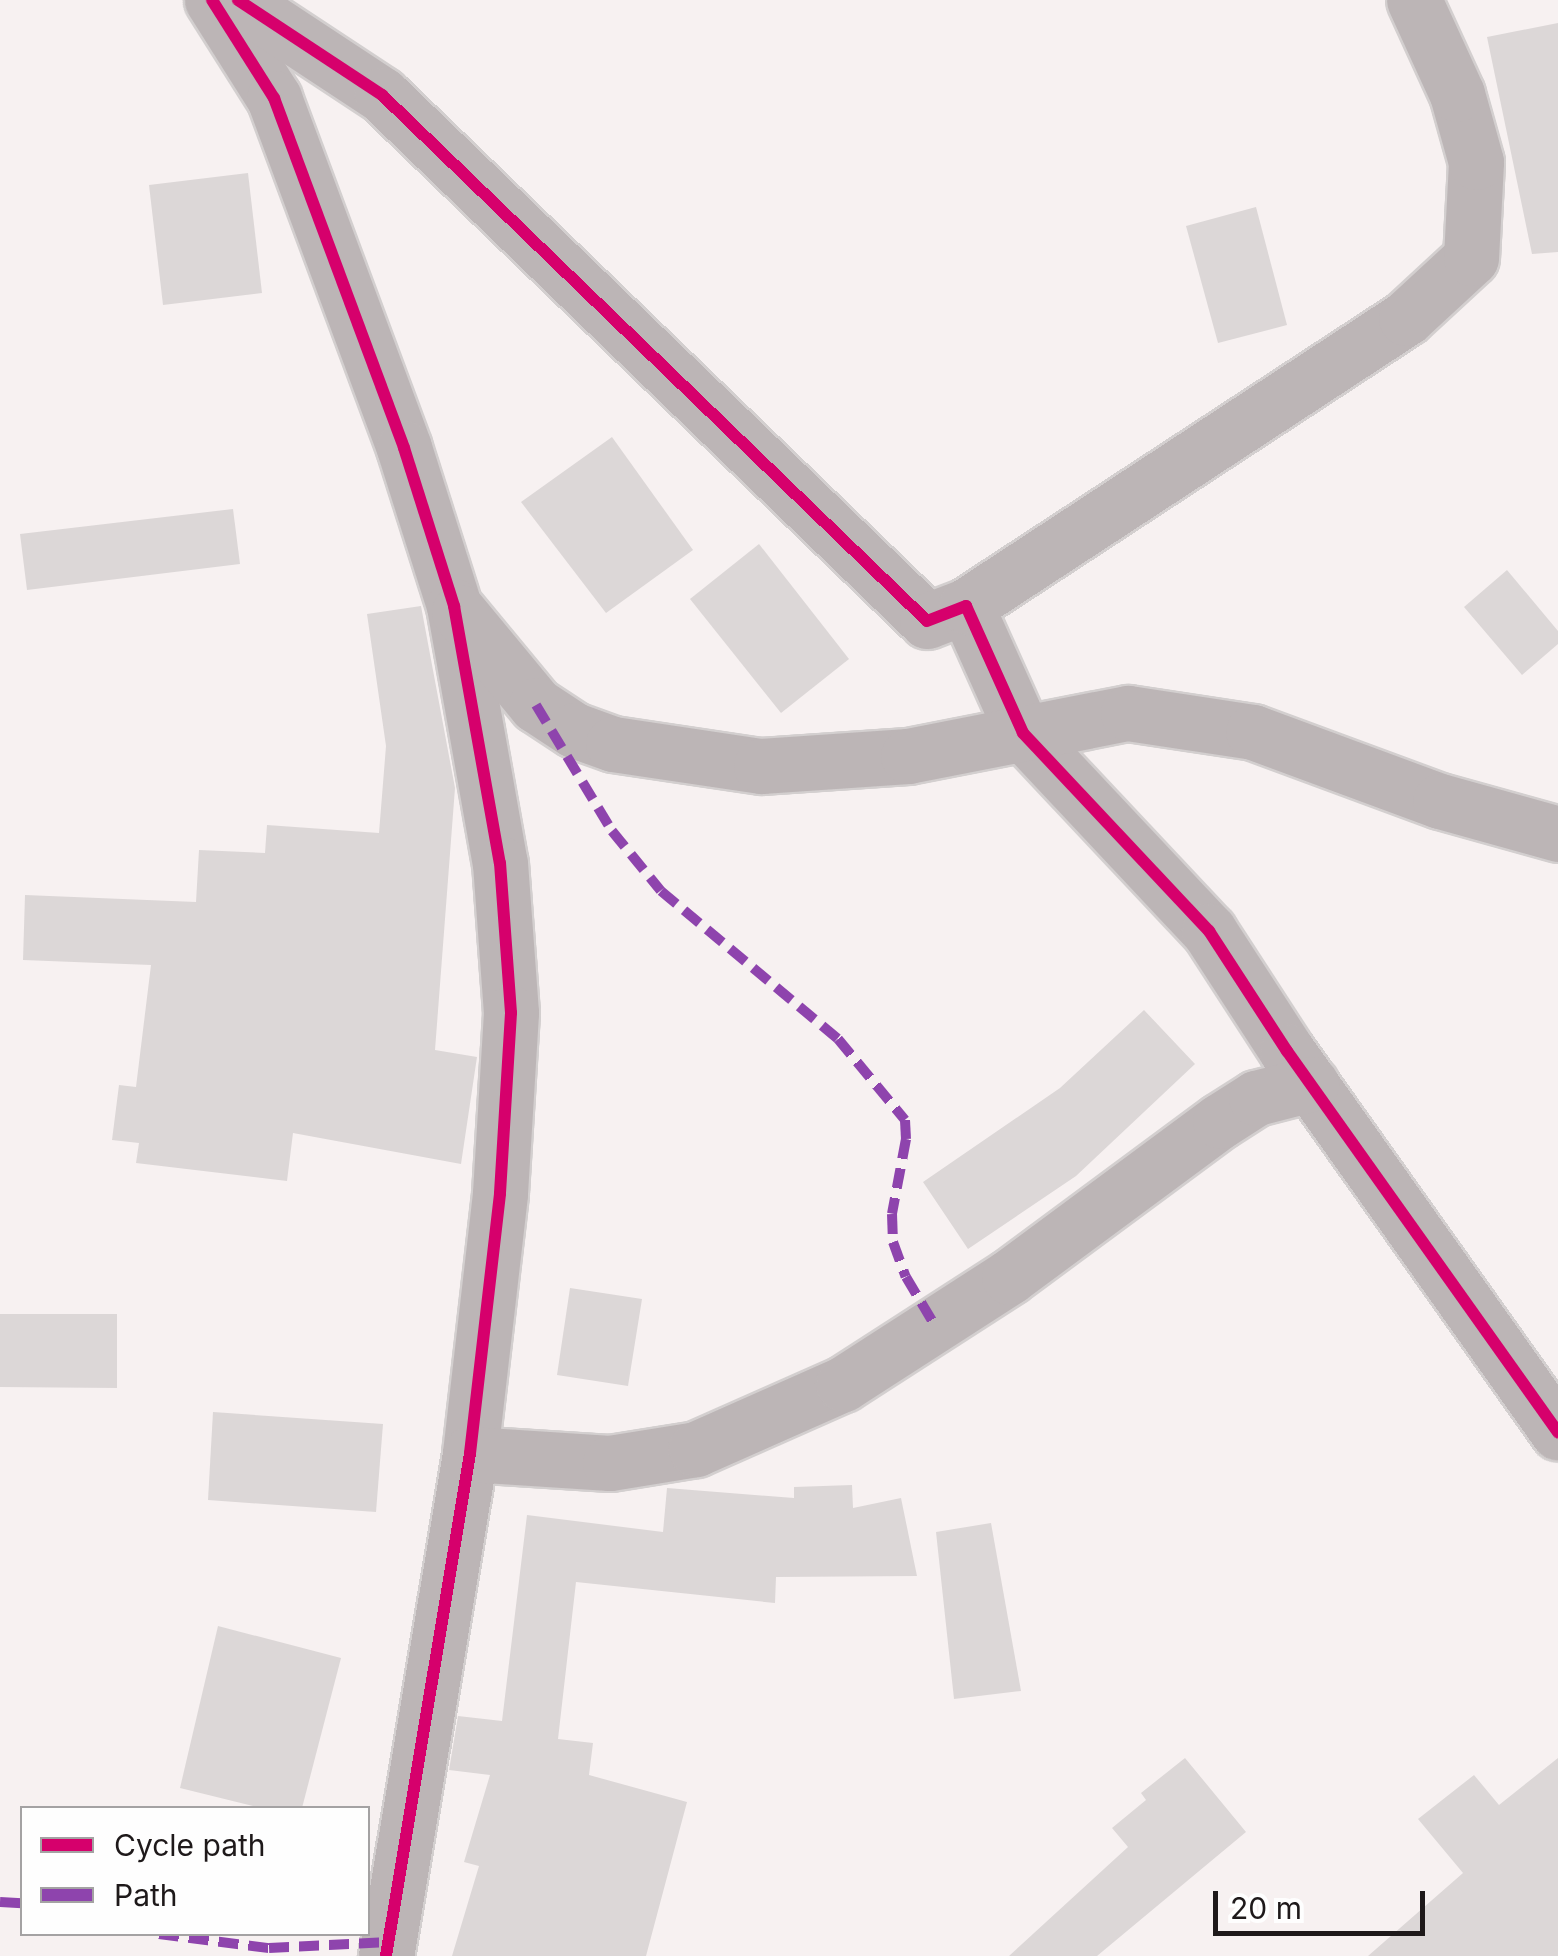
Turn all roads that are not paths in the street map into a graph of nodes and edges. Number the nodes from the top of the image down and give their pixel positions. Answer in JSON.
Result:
{"nodes":[{"id":1,"x":212,"y":0,"type":"edge"},
{"id":2,"x":238,"y":0,"type":"edge"},
{"id":3,"x":1414,"y":0,"type":"edge"},
{"id":4,"x":454,"y":606,"type":"junction"},
{"id":5,"x":966,"y":606,"type":"junction"},
{"id":6,"x":1023,"y":733,"type":"junction"},
{"id":7,"x":1558,"y":834,"type":"edge"},
{"id":8,"x":1311,"y":1084,"type":"junction"},
{"id":9,"x":1558,"y":1432,"type":"edge"},
{"id":10,"x":470,"y":1454,"type":"junction"},
{"id":11,"x":386,"y":1956,"type":"edge"}],
"edges":[{"from":1,"to":4,"type":"street"},
{"from":2,"to":5,"type":"street"},
{"from":3,"to":5,"type":"street"},
{"from":4,"to":6,"type":"street"},
{"from":4,"to":10,"type":"street"},
{"from":5,"to":6,"type":"street"},
{"from":6,"to":7,"type":"street"},
{"from":6,"to":8,"type":"street"},
{"from":8,"to":9,"type":"street"},
{"from":8,"to":10,"type":"street"},
{"from":10,"to":11,"type":"street"}]}
